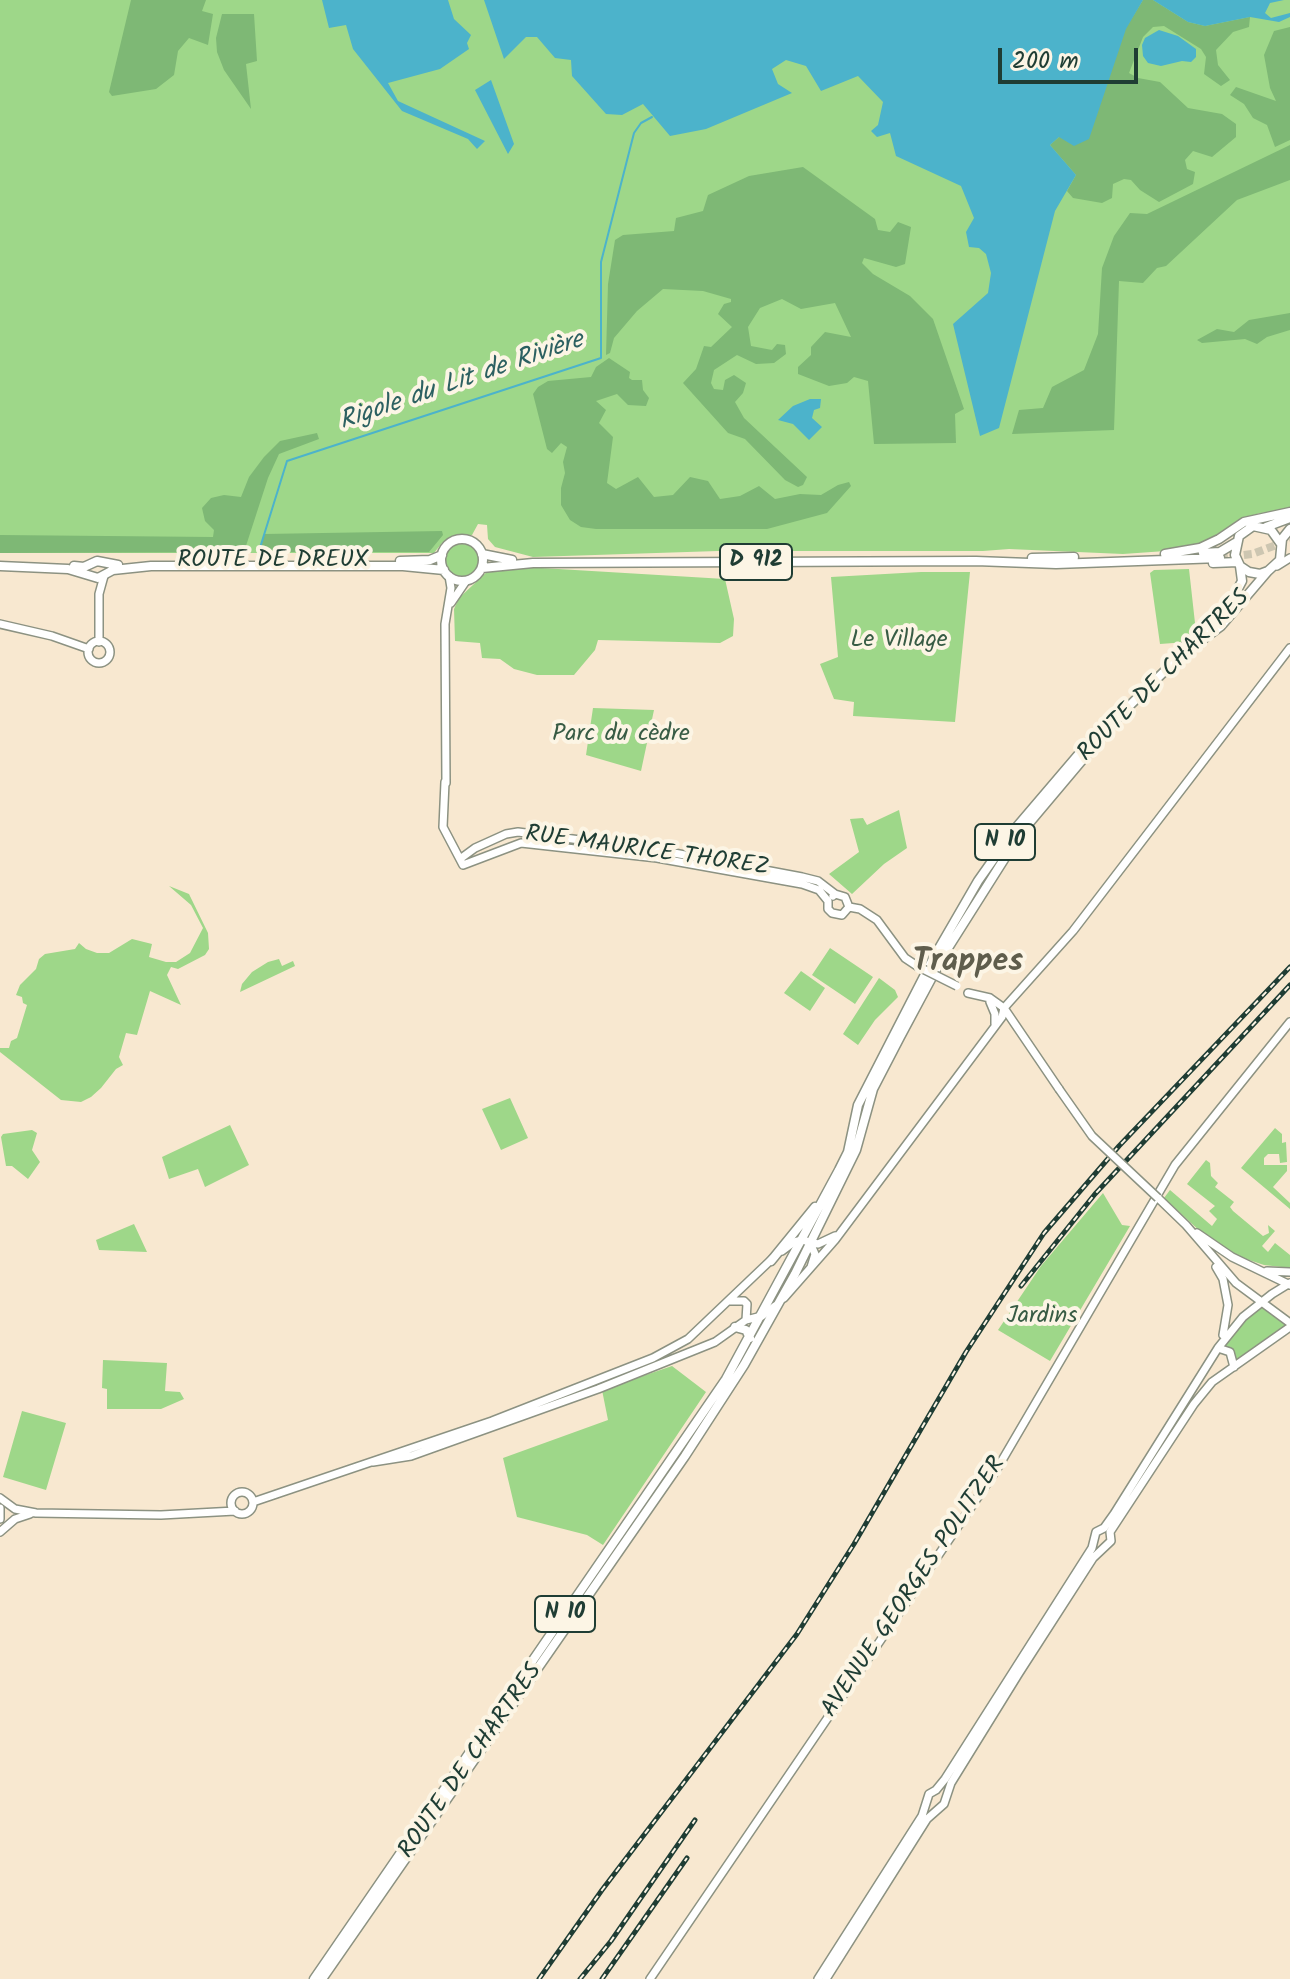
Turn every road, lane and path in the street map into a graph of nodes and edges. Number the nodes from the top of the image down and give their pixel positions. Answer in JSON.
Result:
{"nodes":[{"id":1,"x":1290,"y":512,"type":"edge"},
{"id":2,"x":1290,"y":518,"type":"edge"},
{"id":3,"x":1266,"y":527,"type":"junction"},
{"id":4,"x":1290,"y":529,"type":"edge"},
{"id":5,"x":1235,"y":543,"type":"junction"},
{"id":6,"x":1287,"y":547,"type":"edge"},
{"id":7,"x":482,"y":554,"type":"junction"},
{"id":8,"x":1165,"y":554,"type":"junction"},
{"id":9,"x":442,"y":555,"type":"junction"},
{"id":10,"x":1220,"y":558,"type":"tunnel mouth"},
{"id":11,"x":979,"y":561,"type":"junction"},
{"id":12,"x":104,"y":563,"type":"junction"},
{"id":13,"x":533,"y":563,"type":"junction"},
{"id":14,"x":1065,"y":563,"type":"junction"},
{"id":15,"x":1239,"y":564,"type":"junction"},
{"id":16,"x":0,"y":565,"type":"edge"},
{"id":17,"x":482,"y":568,"type":"junction"},
{"id":18,"x":1272,"y":569,"type":"junction"},
{"id":19,"x":92,"y":572,"type":"junction"},
{"id":20,"x":446,"y":573,"type":"junction"},
{"id":21,"x":105,"y":575,"type":"junction"},
{"id":22,"x":466,"y":581,"type":"junction"},
{"id":23,"x":99,"y":594,"type":"junction"},
{"id":24,"x":447,"y":612,"type":"junction"},
{"id":25,"x":0,"y":624,"type":"edge"},
{"id":26,"x":99,"y":642,"type":"junction"},
{"id":27,"x":1290,"y":648,"type":"edge"},
{"id":28,"x":89,"y":649,"type":"junction"},
{"id":29,"x":460,"y":860,"type":"junction"},
{"id":30,"x":835,"y":894,"type":"junction"},
{"id":31,"x":828,"y":901,"type":"junction"},
{"id":32,"x":849,"y":907,"type":"junction"},
{"id":33,"x":968,"y":993,"type":"junction"},
{"id":34,"x":990,"y":1002,"type":"junction"},
{"id":35,"x":1004,"y":1008,"type":"junction"},
{"id":36,"x":1290,"y":1022,"type":"edge"},
{"id":37,"x":994,"y":1026,"type":"junction"},
{"id":38,"x":839,"y":1170,"type":"junction"},
{"id":39,"x":1186,"y":1225,"type":"junction"},
{"id":40,"x":837,"y":1234,"type":"junction"},
{"id":41,"x":806,"y":1242,"type":"junction"},
{"id":42,"x":1209,"y":1254,"type":"junction"},
{"id":43,"x":771,"y":1261,"type":"junction"},
{"id":44,"x":811,"y":1269,"type":"junction"},
{"id":45,"x":1265,"y":1271,"type":"junction"},
{"id":46,"x":1290,"y":1272,"type":"edge"},
{"id":47,"x":1289,"y":1284,"type":"edge"},
{"id":48,"x":731,"y":1301,"type":"junction"},
{"id":49,"x":1260,"y":1303,"type":"junction"},
{"id":50,"x":779,"y":1304,"type":"junction"},
{"id":51,"x":762,"y":1316,"type":"junction"},
{"id":52,"x":746,"y":1320,"type":"junction"},
{"id":53,"x":1290,"y":1325,"type":"edge"},
{"id":54,"x":704,"y":1326,"type":"junction"},
{"id":55,"x":735,"y":1327,"type":"junction"},
{"id":56,"x":1280,"y":1334,"type":"junction"},
{"id":57,"x":1290,"y":1337,"type":"edge"},
{"id":58,"x":750,"y":1338,"type":"junction"},
{"id":59,"x":715,"y":1342,"type":"junction"},
{"id":60,"x":1220,"y":1346,"type":"junction"},
{"id":61,"x":1234,"y":1367,"type":"junction"},
{"id":62,"x":373,"y":1462,"type":"junction"},
{"id":63,"x":0,"y":1498,"type":"edge"},
{"id":64,"x":231,"y":1502,"type":"junction"},
{"id":65,"x":253,"y":1502,"type":"junction"},
{"id":66,"x":0,"y":1508,"type":"edge"},
{"id":67,"x":235,"y":1511,"type":"junction"},
{"id":68,"x":215,"y":1512,"type":"junction"},
{"id":69,"x":36,"y":1513,"type":"junction"},
{"id":70,"x":0,"y":1519,"type":"edge"},
{"id":71,"x":1107,"y":1530,"type":"junction"},
{"id":72,"x":0,"y":1532,"type":"edge"},
{"id":73,"x":1094,"y":1538,"type":"junction"},
{"id":74,"x":1104,"y":1546,"type":"junction"},
{"id":75,"x":539,"y":1665,"type":"junction"},
{"id":76,"x":525,"y":1698,"type":"dead end"},
{"id":77,"x":482,"y":1759,"type":"dead end"},
{"id":78,"x":458,"y":1783,"type":"junction"},
{"id":79,"x":936,"y":1790,"type":"junction"},
{"id":80,"x":945,"y":1796,"type":"junction"},
{"id":81,"x":927,"y":1802,"type":"junction"},
{"id":82,"x":937,"y":1809,"type":"junction"},
{"id":83,"x":314,"y":1979,"type":"edge"},
{"id":84,"x":322,"y":1979,"type":"edge"},
{"id":85,"x":650,"y":1979,"type":"edge"},
{"id":86,"x":818,"y":1979,"type":"edge"},
{"id":87,"x":826,"y":1979,"type":"edge"}],
"edges":[{"from":1,"to":8,"type":"main road"},
{"from":2,"to":3,"type":"main road"},
{"from":3,"to":5,"type":"main road"},
{"from":3,"to":6,"type":"main road"},
{"from":4,"to":6,"type":"main road","number":"N 10"},
{"from":5,"to":8,"type":"main road"},
{"from":5,"to":15,"type":"main road","number":"N 10"},
{"from":6,"to":18,"type":"main road","number":"N 10"},
{"from":7,"to":9,"type":"main road"},
{"from":7,"to":13,"type":"main road","number":"D 912"},
{"from":7,"to":17,"type":"main road"},
{"from":8,"to":11,"type":"main road"},
{"from":9,"to":12,"type":"main road","name":"ROUTE DE DREUX"},
{"from":9,"to":20,"type":"main road"},
{"from":10,"to":14,"type":"main road"},
{"from":11,"to":13,"type":"main road","number":"D 912"},
{"from":11,"to":14,"type":"main road","number":"D 912"},
{"from":12,"to":19,"type":"main road","name":"ROUTE DE DREUX"},
{"from":12,"to":21,"type":"main road"},
{"from":13,"to":17,"type":"main road","number":"D 912"},
{"from":14,"to":15,"type":"main road","number":"D 912"},
{"from":15,"to":18,"type":"main road"},
{"from":15,"to":38,"type":"main road","name":"ROUTE DE CHARTRES","number":"N 10"},
{"from":16,"to":19,"type":"main road"},
{"from":17,"to":22,"type":"main road"},
{"from":18,"to":41,"type":"main road","name":"ROUTE DE CHARTRES","number":"N 10"},
{"from":19,"to":21,"type":"main road","name":"ROUTE DE DREUX"},
{"from":19,"to":23,"type":"street"},
{"from":20,"to":21,"type":"main road","name":"ROUTE DE DREUX"},
{"from":20,"to":22,"type":"main road"},
{"from":20,"to":24,"type":"street"},
{"from":21,"to":23,"type":"street"},
{"from":22,"to":24,"type":"street"},
{"from":23,"to":26,"type":"street"},
{"from":24,"to":29,"type":"street"},
{"from":25,"to":28,"type":"street"},
{"from":26,"to":28,"type":"street"},
{"from":26,"to":28,"type":"street"},
{"from":27,"to":35,"type":"street"},
{"from":29,"to":30,"type":"street","name":"RUE MAURICE THOREZ"},
{"from":29,"to":31,"type":"street","name":"RUE MAURICE THOREZ"},
{"from":30,"to":31,"type":"street"},
{"from":30,"to":32,"type":"street"},
{"from":31,"to":32,"type":"street"},
{"from":32,"to":33,"type":"street","bridge":true},
{"from":33,"to":34,"type":"street"},
{"from":33,"to":35,"type":"street"},
{"from":34,"to":35,"type":"street"},
{"from":34,"to":37,"type":"street"},
{"from":35,"to":37,"type":"street"},
{"from":35,"to":39,"type":"street","bridge":true},
{"from":36,"to":85,"type":"street","name":"AVENUE GEORGES POLITZER"},
{"from":37,"to":40,"type":"street"},
{"from":38,"to":41,"type":"main road","name":"ROUTE DE CHARTRES","number":"N 10"},
{"from":38,"to":43,"type":"main road"},
{"from":39,"to":42,"type":"street"},
{"from":39,"to":45,"type":"street"},
{"from":40,"to":41,"type":"street"},
{"from":40,"to":44,"type":"street"},
{"from":41,"to":43,"type":"street"},
{"from":41,"to":44,"type":"street"},
{"from":41,"to":50,"type":"main road","name":"ROUTE DE CHARTRES","number":"N 10"},
{"from":41,"to":51,"type":"main road","name":"ROUTE DE CHARTRES","number":"N 10"},
{"from":42,"to":49,"type":"street"},
{"from":42,"to":60,"type":"street"},
{"from":43,"to":48,"type":"street"},
{"from":44,"to":50,"type":"street"},
{"from":45,"to":46,"type":"street"},
{"from":45,"to":47,"type":"street"},
{"from":47,"to":49,"type":"street"},
{"from":48,"to":52,"type":"street"},
{"from":48,"to":54,"type":"street"},
{"from":49,"to":53,"type":"street"},
{"from":49,"to":60,"type":"street"},
{"from":50,"to":51,"type":"street","name":"ROUTE DE CHARTRES"},
{"from":50,"to":75,"type":"main road","name":"ROUTE DE CHARTRES","number":"N 10"},
{"from":51,"to":52,"type":"street"},
{"from":51,"to":58,"type":"main road","name":"ROUTE DE CHARTRES","number":"N 10"},
{"from":52,"to":55,"type":"street"},
{"from":53,"to":56,"type":"street"},
{"from":54,"to":59,"type":"street"},
{"from":54,"to":62,"type":"street"},
{"from":55,"to":58,"type":"main road"},
{"from":55,"to":59,"type":"street"},
{"from":56,"to":57,"type":"street"},
{"from":56,"to":61,"type":"street"},
{"from":58,"to":83,"type":"main road","name":"ROUTE DE CHARTRES","number":"N 10"},
{"from":59,"to":62,"type":"street"},
{"from":60,"to":61,"type":"street"},
{"from":60,"to":71,"type":"street"},
{"from":61,"to":71,"type":"street"},
{"from":62,"to":65,"type":"street"},
{"from":63,"to":69,"type":"street"},
{"from":64,"to":65,"type":"street"},
{"from":64,"to":67,"type":"street"},
{"from":64,"to":68,"type":"street"},
{"from":65,"to":67,"type":"street"},
{"from":66,"to":70,"type":"street"},
{"from":67,"to":68,"type":"street"},
{"from":68,"to":69,"type":"street"},
{"from":69,"to":72,"type":"street"},
{"from":71,"to":73,"type":"street"},
{"from":71,"to":74,"type":"street"},
{"from":73,"to":74,"type":"street"},
{"from":73,"to":79,"type":"street"},
{"from":74,"to":80,"type":"street"},
{"from":75,"to":76,"type":"main road"},
{"from":75,"to":78,"type":"main road","name":"ROUTE DE CHARTRES","number":"N 10"},
{"from":77,"to":78,"type":"main road"},
{"from":78,"to":84,"type":"main road","name":"ROUTE DE CHARTRES","number":"N 10"},
{"from":79,"to":80,"type":"street"},
{"from":79,"to":81,"type":"street"},
{"from":80,"to":82,"type":"street"},
{"from":81,"to":82,"type":"street"},
{"from":81,"to":86,"type":"street"},
{"from":82,"to":87,"type":"street"}]}
